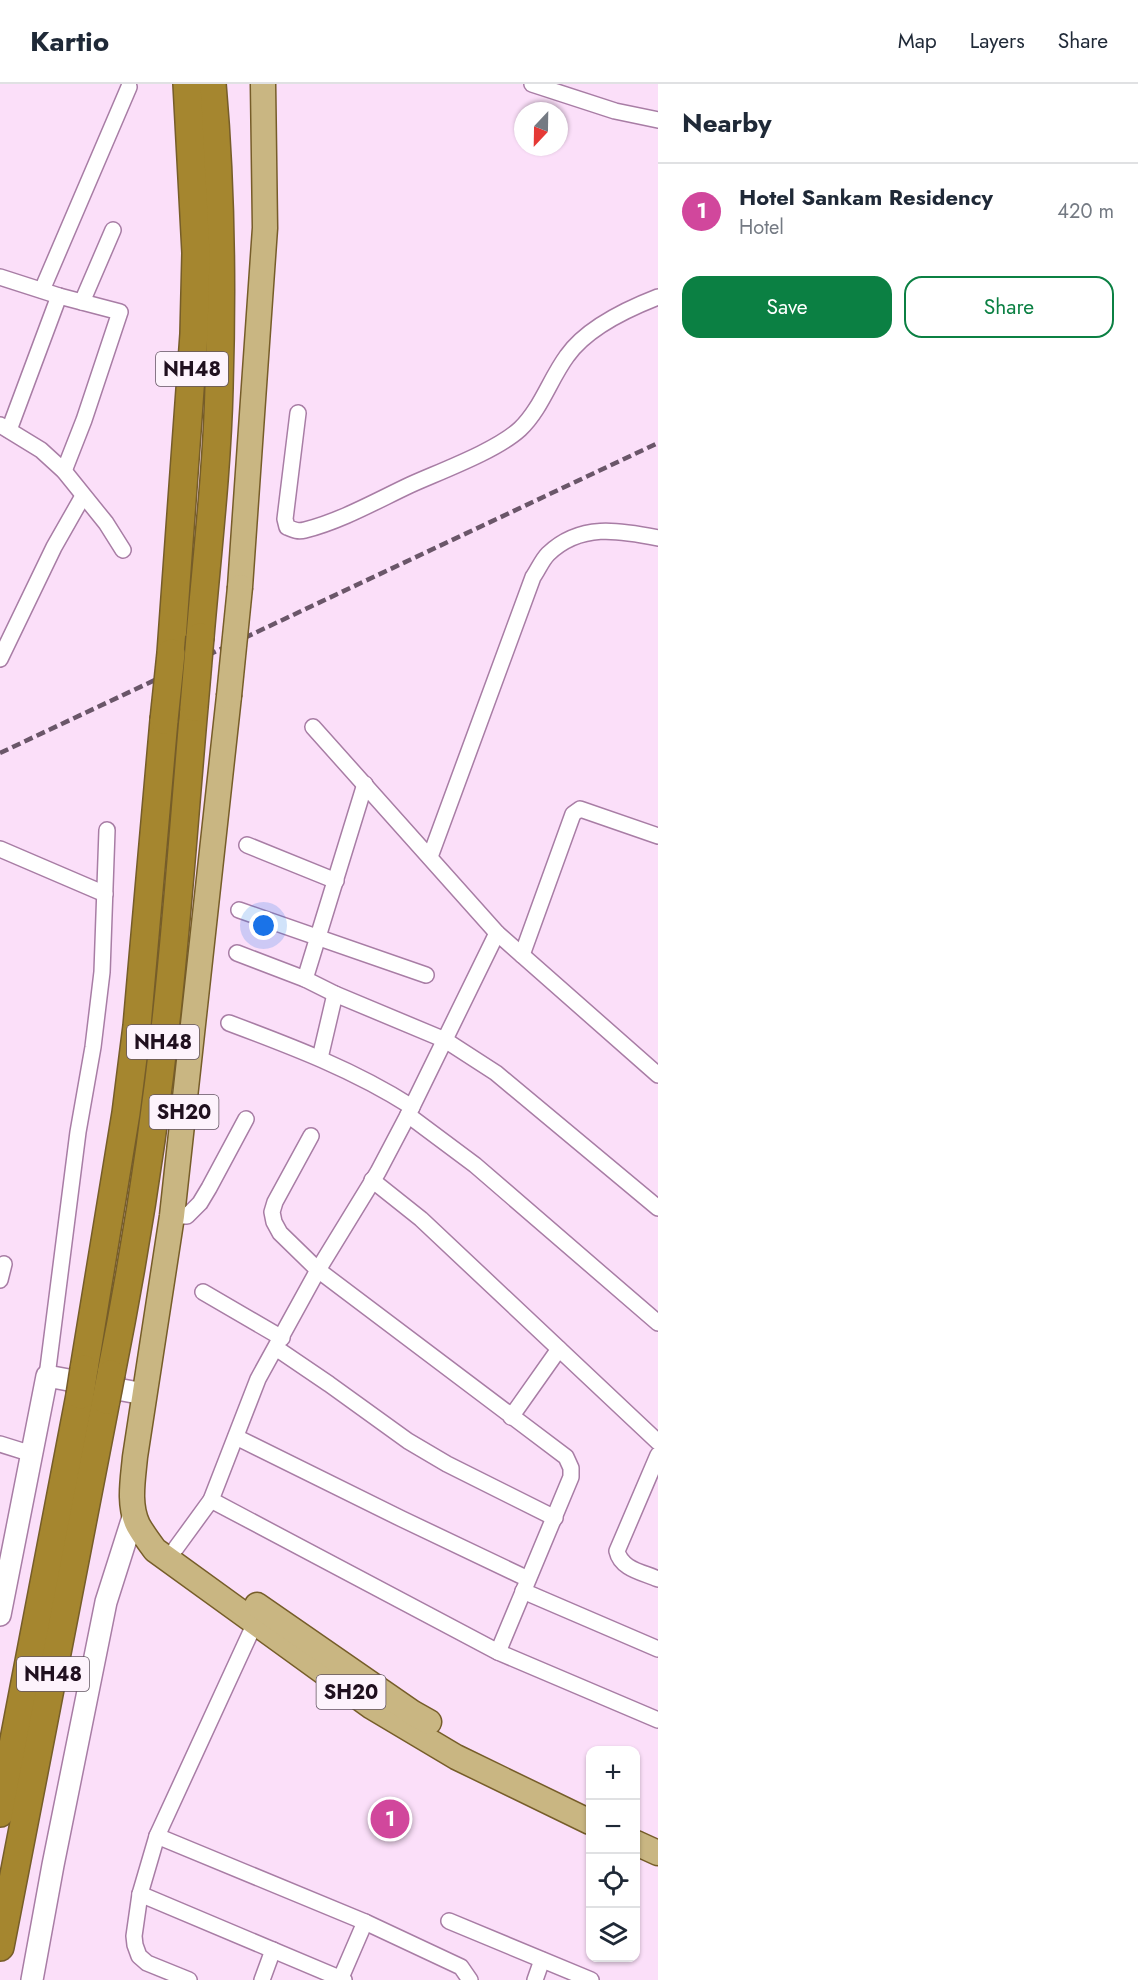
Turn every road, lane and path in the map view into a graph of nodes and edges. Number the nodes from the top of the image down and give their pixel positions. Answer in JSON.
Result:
{"nodes":[{"id":1,"x":187,"y":84,"type":"edge"},
{"id":2,"x":212,"y":84,"type":"edge"},
{"id":3,"x":263,"y":84,"type":"edge"},
{"id":4,"x":532,"y":84,"type":"edge"},
{"id":5,"x":129,"y":87,"type":"dead end"},
{"id":6,"x":658,"y":120,"type":"edge"},
{"id":7,"x":113,"y":230,"type":"dead end"},
{"id":8,"x":0,"y":277,"type":"edge"},
{"id":9,"x":42,"y":290,"type":"junction"},
{"id":10,"x":59,"y":296,"type":"junction"},
{"id":11,"x":658,"y":297,"type":"edge"},
{"id":12,"x":81,"y":302,"type":"junction"},
{"id":13,"x":298,"y":413,"type":"dead end"},
{"id":14,"x":4,"y":427,"type":"edge"},
{"id":15,"x":64,"y":471,"type":"junction"},
{"id":16,"x":83,"y":496,"type":"junction"},
{"id":17,"x":658,"y":538,"type":"edge"},
{"id":18,"x":123,"y":550,"type":"dead end"},
{"id":19,"x":0,"y":659,"type":"edge"},
{"id":20,"x":313,"y":727,"type":"dead end"},
{"id":21,"x":365,"y":784,"type":"junction"},
{"id":22,"x":107,"y":830,"type":"dead end"},
{"id":23,"x":658,"y":836,"type":"edge"},
{"id":24,"x":247,"y":845,"type":"dead end"},
{"id":25,"x":0,"y":849,"type":"edge"},
{"id":26,"x":430,"y":857,"type":"junction"},
{"id":27,"x":336,"y":881,"type":"junction"},
{"id":28,"x":105,"y":894,"type":"junction"},
{"id":29,"x":239,"y":910,"type":"dead end"},
{"id":30,"x":497,"y":933,"type":"junction"},
{"id":31,"x":318,"y":937,"type":"junction"},
{"id":32,"x":237,"y":953,"type":"dead end"},
{"id":33,"x":522,"y":956,"type":"junction"},
{"id":34,"x":426,"y":975,"type":"dead end"},
{"id":35,"x":305,"y":979,"type":"junction"},
{"id":36,"x":335,"y":994,"type":"junction"},
{"id":37,"x":229,"y":1023,"type":"dead end"},
{"id":38,"x":446,"y":1040,"type":"junction"},
{"id":39,"x":320,"y":1058,"type":"junction"},
{"id":40,"x":658,"y":1075,"type":"edge"},
{"id":41,"x":410,"y":1111,"type":"junction"},
{"id":42,"x":246,"y":1119,"type":"dead end"},
{"id":43,"x":311,"y":1136,"type":"dead end"},
{"id":44,"x":372,"y":1180,"type":"junction"},
{"id":45,"x":658,"y":1208,"type":"edge"},
{"id":46,"x":172,"y":1216,"type":"junction"},
{"id":47,"x":4,"y":1264,"type":"dead end"},
{"id":48,"x":318,"y":1270,"type":"junction"},
{"id":49,"x":0,"y":1280,"type":"edge"},
{"id":50,"x":203,"y":1292,"type":"dead end"},
{"id":51,"x":658,"y":1323,"type":"edge"},
{"id":52,"x":279,"y":1343,"type":"junction"},
{"id":53,"x":559,"y":1348,"type":"junction"},
{"id":54,"x":47,"y":1376,"type":"junction"},
{"id":55,"x":144,"y":1394,"type":"junction"},
{"id":56,"x":511,"y":1417,"type":"junction"},
{"id":57,"x":236,"y":1437,"type":"junction"},
{"id":58,"x":658,"y":1442,"type":"edge"},
{"id":59,"x":0,"y":1444,"type":"edge"},
{"id":60,"x":32,"y":1454,"type":"junction"},
{"id":61,"x":658,"y":1455,"type":"edge"},
{"id":62,"x":211,"y":1500,"type":"junction"},
{"id":63,"x":555,"y":1518,"type":"junction"},
{"id":64,"x":136,"y":1520,"type":"junction"},
{"id":65,"x":176,"y":1548,"type":"junction"},
{"id":66,"x":658,"y":1579,"type":"edge"},
{"id":67,"x":526,"y":1585,"type":"junction"},
{"id":68,"x":0,"y":1614,"type":"edge"},
{"id":69,"x":255,"y":1623,"type":"junction"},
{"id":70,"x":658,"y":1649,"type":"edge"},
{"id":71,"x":498,"y":1653,"type":"junction"},
{"id":72,"x":658,"y":1720,"type":"edge"},
{"id":73,"x":586,"y":1802,"type":"edge"},
{"id":74,"x":0,"y":1813,"type":"edge"},
{"id":75,"x":586,"y":1820,"type":"edge"},
{"id":76,"x":640,"y":1828,"type":"edge"},
{"id":77,"x":157,"y":1836,"type":"junction"},
{"id":78,"x":658,"y":1836,"type":"edge"},
{"id":79,"x":640,"y":1845,"type":"edge"},
{"id":80,"x":658,"y":1853,"type":"edge"},
{"id":81,"x":140,"y":1894,"type":"junction"},
{"id":82,"x":449,"y":1921,"type":"dead end"},
{"id":83,"x":365,"y":1922,"type":"junction"},
{"id":84,"x":0,"y":1947,"type":"edge"},
{"id":85,"x":273,"y":1950,"type":"junction"},
{"id":86,"x":542,"y":1960,"type":"junction"},
{"id":87,"x":32,"y":1980,"type":"edge"},
{"id":88,"x":189,"y":1980,"type":"edge"},
{"id":89,"x":262,"y":1980,"type":"edge"},
{"id":90,"x":342,"y":1980,"type":"edge"},
{"id":91,"x":470,"y":1980,"type":"edge"},
{"id":92,"x":535,"y":1980,"type":"edge"},
{"id":93,"x":591,"y":1980,"type":"edge"}],
"edges":[{"from":1,"to":74,"type":"highway","number":"NH48","bridge":true},
{"from":2,"to":84,"type":"highway","number":"NH48","bridge":true},
{"from":3,"to":46,"type":"main road","number":"SH20","bridge":true},
{"from":4,"to":6,"type":"street"},
{"from":5,"to":9,"type":"street"},
{"from":7,"to":12,"type":"street"},
{"from":8,"to":9,"type":"street"},
{"from":9,"to":10,"type":"street"},
{"from":10,"to":12,"type":"street"},
{"from":10,"to":14,"type":"street"},
{"from":11,"to":13,"type":"street"},
{"from":12,"to":15,"type":"street"},
{"from":14,"to":15,"type":"street"},
{"from":15,"to":16,"type":"street"},
{"from":16,"to":18,"type":"street"},
{"from":16,"to":19,"type":"street"},
{"from":17,"to":26,"type":"street"},
{"from":20,"to":21,"type":"street"},
{"from":21,"to":26,"type":"street"},
{"from":21,"to":27,"type":"street"},
{"from":22,"to":28,"type":"street"},
{"from":23,"to":33,"type":"street"},
{"from":24,"to":27,"type":"street"},
{"from":25,"to":28,"type":"street"},
{"from":26,"to":30,"type":"street"},
{"from":27,"to":31,"type":"street"},
{"from":28,"to":54,"type":"street"},
{"from":29,"to":31,"type":"street"},
{"from":30,"to":33,"type":"street"},
{"from":30,"to":38,"type":"street"},
{"from":31,"to":34,"type":"street"},
{"from":31,"to":35,"type":"street"},
{"from":32,"to":35,"type":"street"},
{"from":33,"to":40,"type":"street"},
{"from":35,"to":36,"type":"street"},
{"from":36,"to":38,"type":"street"},
{"from":36,"to":39,"type":"street"},
{"from":37,"to":39,"type":"street"},
{"from":38,"to":41,"type":"street"},
{"from":38,"to":45,"type":"street"},
{"from":39,"to":41,"type":"street"},
{"from":41,"to":44,"type":"street"},
{"from":41,"to":51,"type":"street"},
{"from":42,"to":46,"type":"street"},
{"from":43,"to":48,"type":"street"},
{"from":44,"to":48,"type":"street"},
{"from":44,"to":53,"type":"street"},
{"from":46,"to":55,"type":"main road","number":"SH20"},
{"from":47,"to":49,"type":"street"},
{"from":48,"to":52,"type":"street"},
{"from":48,"to":56,"type":"street"},
{"from":50,"to":52,"type":"street"},
{"from":52,"to":57,"type":"street"},
{"from":52,"to":63,"type":"street"},
{"from":53,"to":56,"type":"street"},
{"from":53,"to":58,"type":"street"},
{"from":54,"to":55,"type":"street"},
{"from":54,"to":60,"type":"street"},
{"from":55,"to":64,"type":"main road","number":"SH20"},
{"from":56,"to":63,"type":"street"},
{"from":57,"to":62,"type":"street"},
{"from":57,"to":67,"type":"street"},
{"from":59,"to":60,"type":"street"},
{"from":60,"to":68,"type":"street"},
{"from":61,"to":66,"type":"street"},
{"from":62,"to":65,"type":"street"},
{"from":62,"to":71,"type":"street"},
{"from":63,"to":67,"type":"street"},
{"from":64,"to":65,"type":"main road","number":"SH20"},
{"from":64,"to":69,"type":"main road","number":"SH20"},
{"from":64,"to":87,"type":"street"},
{"from":65,"to":73,"type":"main road","number":"SH20"},
{"from":67,"to":70,"type":"street"},
{"from":67,"to":71,"type":"street"},
{"from":69,"to":75,"type":"main road","number":"SH20"},
{"from":69,"to":77,"type":"street"},
{"from":71,"to":72,"type":"street"},
{"from":76,"to":78,"type":"main road"},
{"from":77,"to":81,"type":"street"},
{"from":77,"to":83,"type":"street"},
{"from":79,"to":80,"type":"main road"},
{"from":81,"to":85,"type":"street"},
{"from":81,"to":88,"type":"street"},
{"from":82,"to":86,"type":"street"},
{"from":83,"to":90,"type":"street"},
{"from":83,"to":91,"type":"street"},
{"from":85,"to":89,"type":"street"},
{"from":85,"to":90,"type":"street"},
{"from":86,"to":92,"type":"street"},
{"from":86,"to":93,"type":"street"}]}
